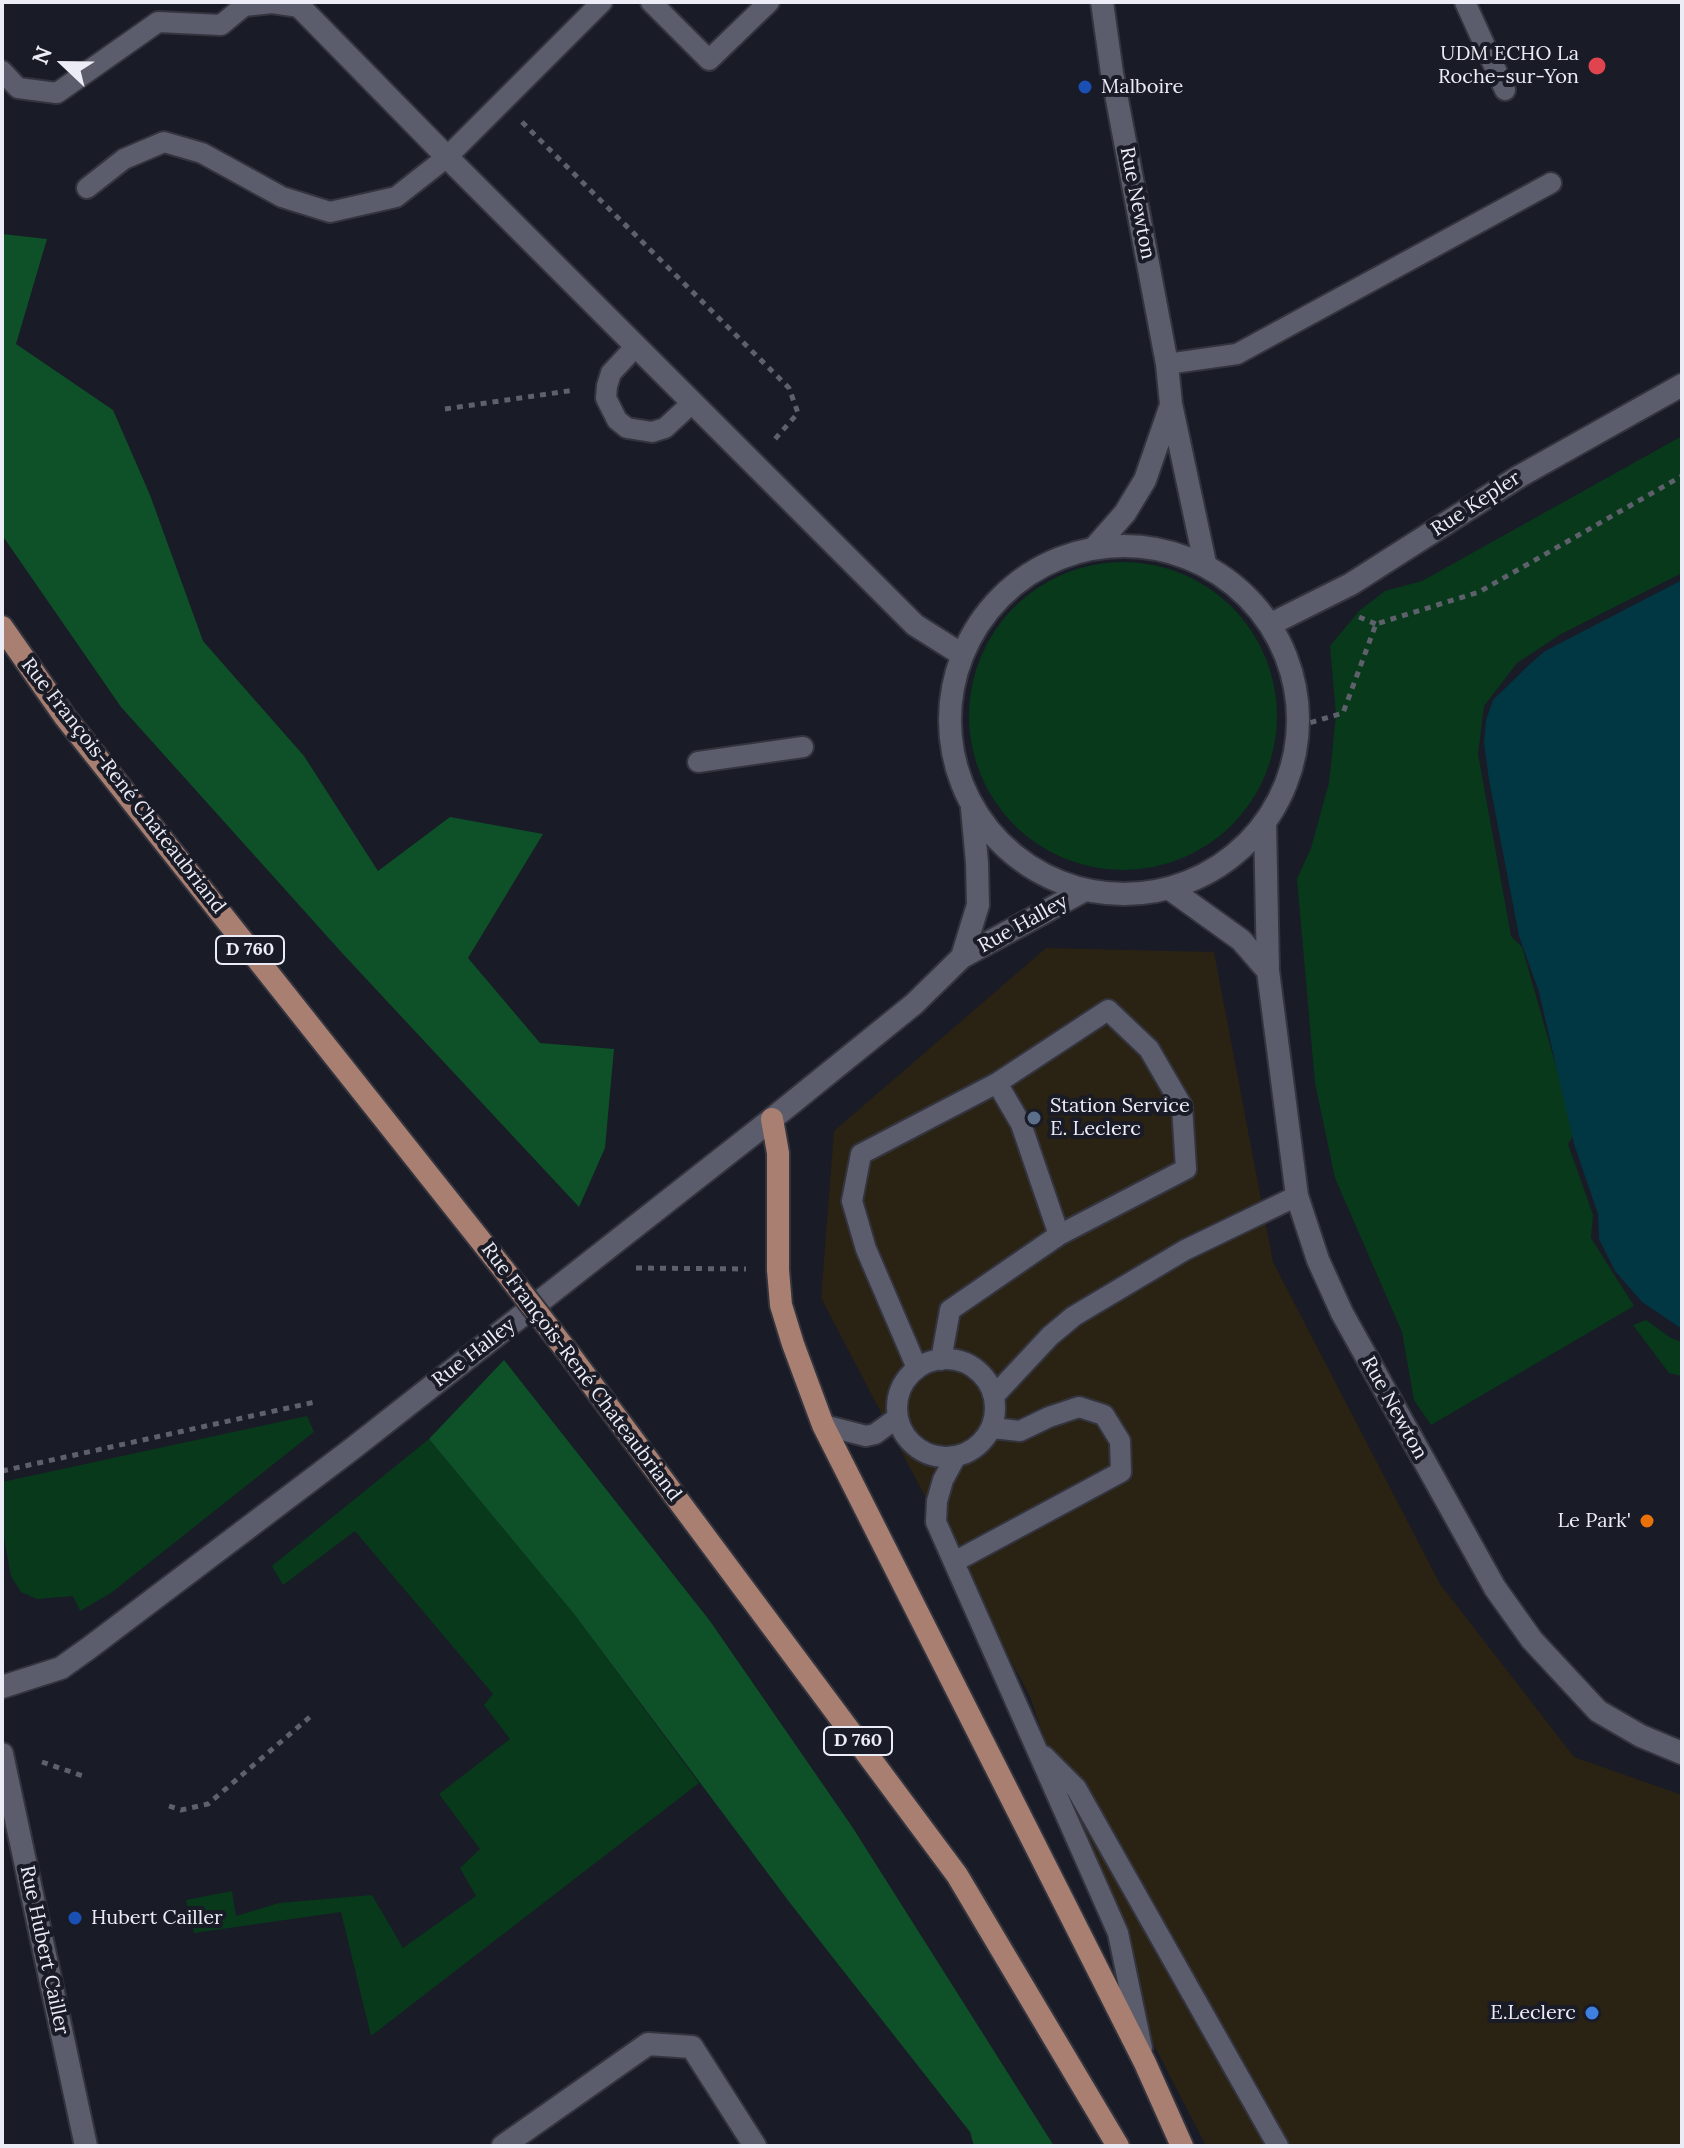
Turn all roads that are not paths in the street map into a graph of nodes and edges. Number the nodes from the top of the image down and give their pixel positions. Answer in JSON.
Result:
{"nodes":[{"id":1,"x":602,"y":2,"type":"edge"},
{"id":2,"x":651,"y":2,"type":"edge"},
{"id":3,"x":769,"y":2,"type":"edge"},
{"id":4,"x":1104,"y":2,"type":"edge"},
{"id":5,"x":1465,"y":2,"type":"edge"},
{"id":6,"x":300,"y":4,"type":"edge"},
{"id":7,"x":2,"y":71,"type":"edge"},
{"id":8,"x":1505,"y":90,"type":"dead end"},
{"id":9,"x":447,"y":157,"type":"junction"},
{"id":10,"x":1551,"y":183,"type":"dead end"},
{"id":11,"x":87,"y":188,"type":"dead end"},
{"id":12,"x":636,"y":346,"type":"junction"},
{"id":13,"x":1167,"y":364,"type":"junction"},
{"id":14,"x":1682,"y":385,"type":"edge"},
{"id":15,"x":692,"y":403,"type":"junction"},
{"id":16,"x":1171,"y":404,"type":"junction"},
{"id":17,"x":1096,"y":546,"type":"junction"},
{"id":18,"x":1205,"y":563,"type":"junction"},
{"id":19,"x":1271,"y":624,"type":"junction"},
{"id":20,"x":2,"y":627,"type":"edge"},
{"id":21,"x":961,"y":654,"type":"junction"},
{"id":22,"x":803,"y":747,"type":"dead end"},
{"id":23,"x":698,"y":762,"type":"dead end"},
{"id":24,"x":971,"y":807,"type":"junction"},
{"id":25,"x":1265,"y":823,"type":"junction"},
{"id":26,"x":1170,"y":889,"type":"junction"},
{"id":27,"x":1083,"y":891,"type":"junction"},
{"id":28,"x":962,"y":957,"type":"junction"},
{"id":29,"x":1268,"y":971,"type":"junction"},
{"id":30,"x":997,"y":1083,"type":"junction"},
{"id":31,"x":772,"y":1119,"type":"junction"},
{"id":32,"x":1297,"y":1196,"type":"junction"},
{"id":33,"x":1059,"y":1235,"type":"junction"},
{"id":34,"x":941,"y":1360,"type":"junction"},
{"id":35,"x":917,"y":1368,"type":"junction"},
{"id":36,"x":994,"y":1396,"type":"junction"},
{"id":37,"x":897,"y":1418,"type":"junction"},
{"id":38,"x":823,"y":1425,"type":"junction"},
{"id":39,"x":992,"y":1428,"type":"junction"},
{"id":40,"x":955,"y":1458,"type":"junction"},
{"id":41,"x":954,"y":1562,"type":"junction"},
{"id":42,"x":2,"y":1687,"type":"edge"},
{"id":43,"x":1036,"y":1747,"type":"junction"},
{"id":44,"x":1682,"y":1753,"type":"edge"},
{"id":45,"x":2,"y":1754,"type":"edge"},
{"id":46,"x":1145,"y":2063,"type":"junction"},
{"id":47,"x":86,"y":2146,"type":"edge"},
{"id":48,"x":503,"y":2146,"type":"edge"},
{"id":49,"x":755,"y":2146,"type":"edge"},
{"id":50,"x":1118,"y":2146,"type":"edge"},
{"id":51,"x":1182,"y":2146,"type":"edge"},
{"id":52,"x":1278,"y":2146,"type":"edge"}],
"edges":[{"from":1,"to":9,"type":"lane"},
{"from":2,"to":3,"type":"lane"},
{"from":4,"to":13,"type":"street","name":"Rue Newton"},
{"from":5,"to":8,"type":"lane"},
{"from":6,"to":7,"type":"lane"},
{"from":6,"to":9,"type":"street"},
{"from":9,"to":11,"type":"lane"},
{"from":9,"to":12,"type":"street"},
{"from":10,"to":13,"type":"lane"},
{"from":12,"to":15,"type":"street"},
{"from":12,"to":15,"type":"lane"},
{"from":13,"to":16,"type":"street","name":"Rue Newton"},
{"from":14,"to":19,"type":"street","name":"Rue Kepler"},
{"from":15,"to":21,"type":"street"},
{"from":16,"to":17,"type":"street","name":"Rue Newton"},
{"from":16,"to":18,"type":"street","name":"Rue Newton"},
{"from":17,"to":18,"type":"street"},
{"from":17,"to":21,"type":"street"},
{"from":18,"to":19,"type":"street"},
{"from":19,"to":25,"type":"street"},
{"from":20,"to":50,"type":"main road","name":"Rue François-René Chateaubriand","number":"D 760","bridge":true},
{"from":21,"to":24,"type":"street"},
{"from":22,"to":23,"type":"lane"},
{"from":24,"to":27,"type":"street"},
{"from":24,"to":28,"type":"street","name":"Rue Halley"},
{"from":25,"to":26,"type":"street"},
{"from":25,"to":29,"type":"street","name":"Rue Newton"},
{"from":26,"to":27,"type":"street"},
{"from":26,"to":29,"type":"street"},
{"from":27,"to":28,"type":"street","name":"Rue Halley"},
{"from":28,"to":31,"type":"street","name":"Rue Halley"},
{"from":29,"to":32,"type":"street","name":"Rue Newton"},
{"from":30,"to":33,"type":"lane"},
{"from":30,"to":33,"type":"lane"},
{"from":30,"to":35,"type":"lane"},
{"from":31,"to":38,"type":"main road"},
{"from":31,"to":42,"type":"street","name":"Rue Halley"},
{"from":32,"to":36,"type":"lane"},
{"from":32,"to":44,"type":"street","name":"Rue Newton"},
{"from":33,"to":34,"type":"lane"},
{"from":34,"to":35,"type":"lane"},
{"from":34,"to":36,"type":"lane"},
{"from":35,"to":37,"type":"lane"},
{"from":36,"to":39,"type":"lane"},
{"from":37,"to":38,"type":"lane"},
{"from":37,"to":40,"type":"lane"},
{"from":38,"to":46,"type":"main road"},
{"from":39,"to":40,"type":"lane"},
{"from":39,"to":41,"type":"lane"},
{"from":40,"to":41,"type":"lane"},
{"from":41,"to":43,"type":"lane"},
{"from":43,"to":46,"type":"lane"},
{"from":43,"to":52,"type":"lane"},
{"from":45,"to":47,"type":"street","name":"Rue Hubert Cailler"},
{"from":46,"to":51,"type":"main road"},
{"from":48,"to":49,"type":"street"}]}
